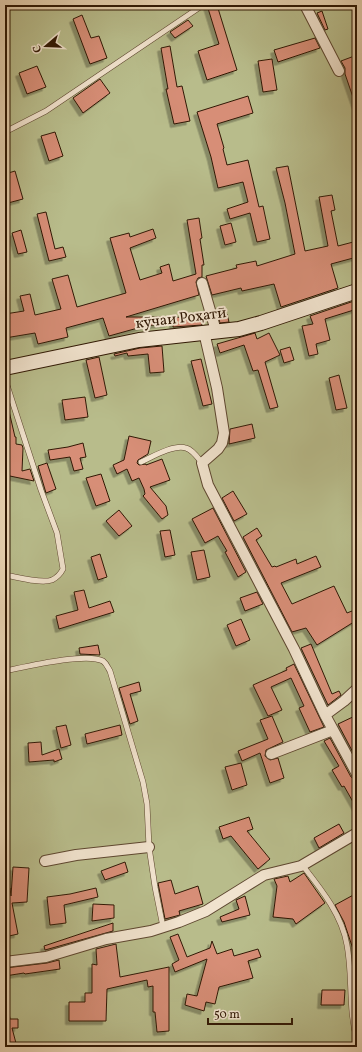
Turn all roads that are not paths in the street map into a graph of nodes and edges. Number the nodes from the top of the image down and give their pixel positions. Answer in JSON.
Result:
{"nodes":[{"id":1,"x":203,"y":5,"type":"edge"},
{"id":2,"x":305,"y":5,"type":"edge"},
{"id":3,"x":339,"y":71,"type":"dead end"},
{"id":4,"x":5,"y":132,"type":"edge"},
{"id":5,"x":202,"y":283,"type":"dead end"},
{"id":6,"x":357,"y":291,"type":"edge"},
{"id":7,"x":210,"y":332,"type":"junction"},
{"id":8,"x":5,"y":368,"type":"edge"},
{"id":9,"x":5,"y":379,"type":"edge"},
{"id":10,"x":141,"y":462,"type":"dead end"},
{"id":11,"x":202,"y":463,"type":"junction"},
{"id":12,"x":5,"y":575,"type":"edge"},
{"id":13,"x":5,"y":671,"type":"edge"},
{"id":14,"x":357,"y":689,"type":"edge"},
{"id":15,"x":325,"y":715,"type":"junction"},
{"id":16,"x":333,"y":730,"type":"junction"},
{"id":17,"x":271,"y":754,"type":"dead end"},
{"id":18,"x":357,"y":774,"type":"edge"},
{"id":19,"x":357,"y":833,"type":"edge"},
{"id":20,"x":150,"y":848,"type":"junction"},
{"id":21,"x":45,"y":861,"type":"dead end"},
{"id":22,"x":303,"y":866,"type":"junction"},
{"id":23,"x":163,"y":927,"type":"junction"},
{"id":24,"x":5,"y":962,"type":"edge"},
{"id":25,"x":357,"y":1040,"type":"edge"}],
"edges":[{"from":1,"to":4,"type":"lane"},
{"from":2,"to":3,"type":"street"},
{"from":5,"to":7,"type":"street"},
{"from":6,"to":7,"type":"street","name":"кӯчаи Роҳатӣ"},
{"from":7,"to":8,"type":"street","name":"кӯчаи Роҳатӣ"},
{"from":7,"to":11,"type":"street"},
{"from":9,"to":12,"type":"lane"},
{"from":10,"to":11,"type":"lane"},
{"from":11,"to":15,"type":"street"},
{"from":13,"to":20,"type":"lane"},
{"from":14,"to":15,"type":"street"},
{"from":15,"to":16,"type":"street"},
{"from":16,"to":17,"type":"street"},
{"from":16,"to":18,"type":"street"},
{"from":19,"to":22,"type":"street"},
{"from":20,"to":21,"type":"street"},
{"from":20,"to":23,"type":"lane"},
{"from":22,"to":23,"type":"street"},
{"from":22,"to":25,"type":"lane"},
{"from":23,"to":24,"type":"street"}]}
